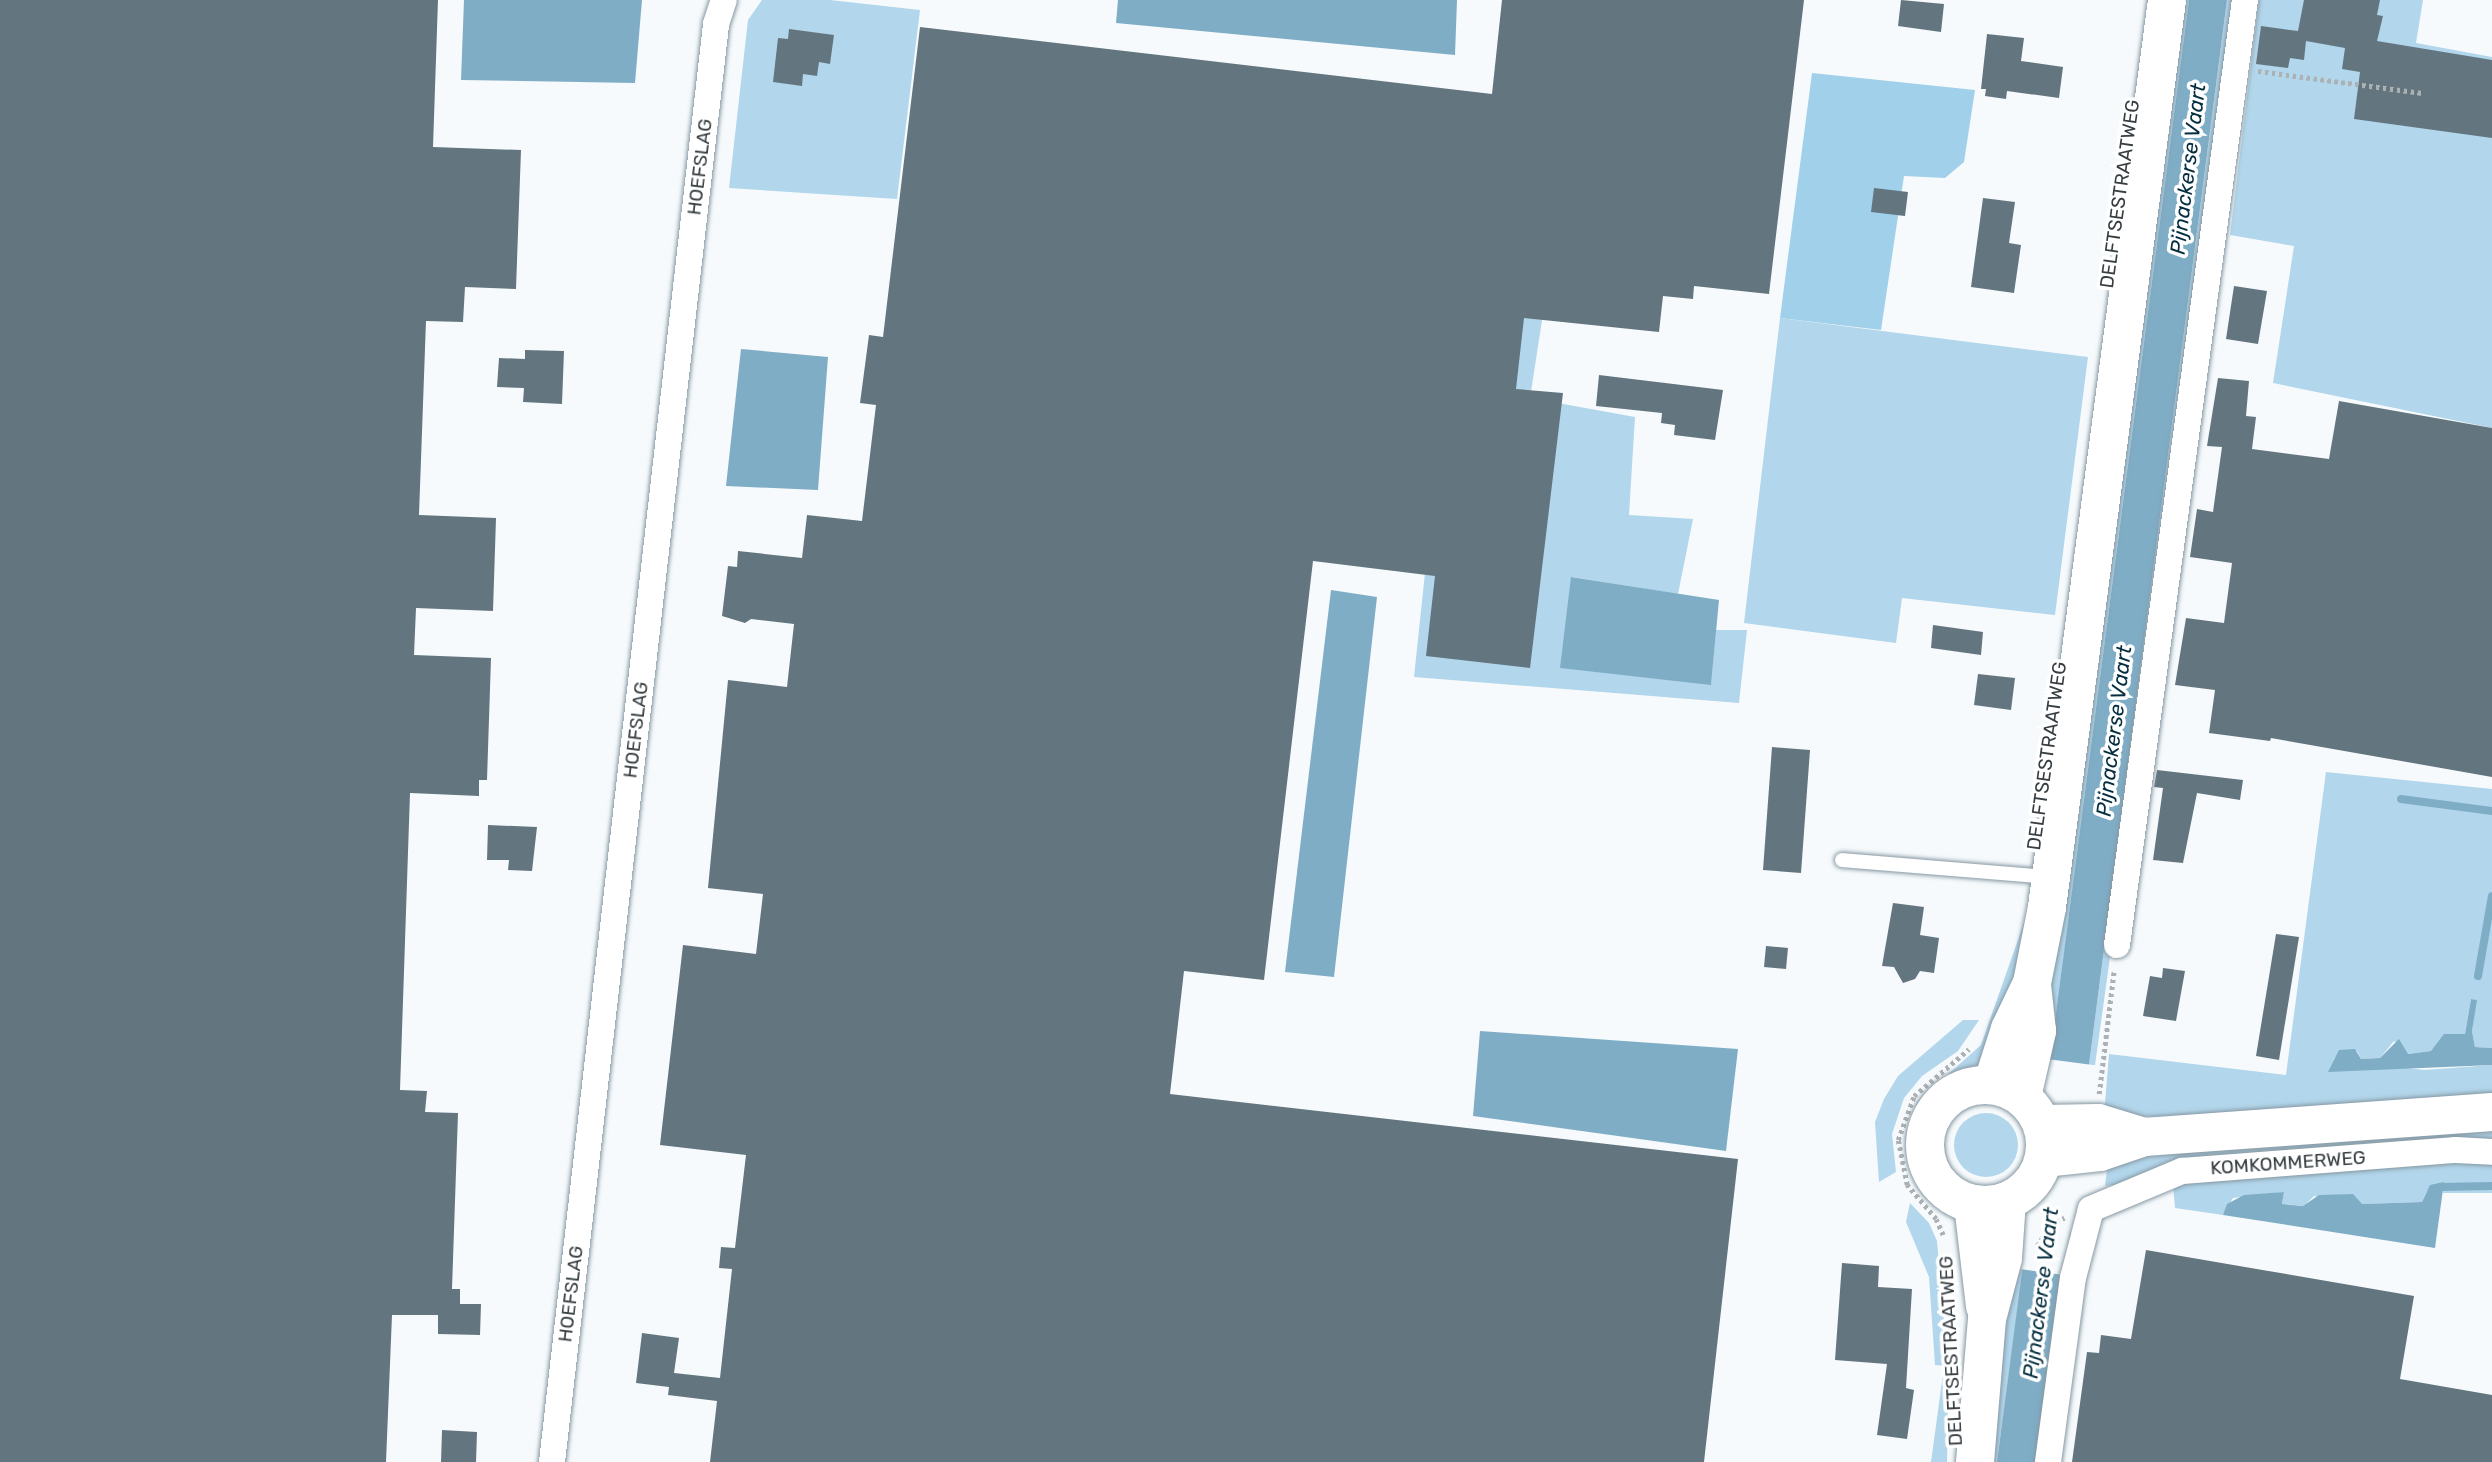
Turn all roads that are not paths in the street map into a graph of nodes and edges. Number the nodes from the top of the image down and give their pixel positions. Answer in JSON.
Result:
{"nodes":[{"id":1,"x":724,"y":0,"type":"edge"},
{"id":2,"x":2167,"y":0,"type":"edge"},
{"id":3,"x":2245,"y":0,"type":"edge"},
{"id":4,"x":1842,"y":860,"type":"dead end"},
{"id":5,"x":2050,"y":877,"type":"junction"},
{"id":6,"x":2117,"y":944,"type":"road end"},
{"id":7,"x":2492,"y":1112,"type":"edge"},
{"id":8,"x":2018,"y":1146,"type":"junction"},
{"id":9,"x":2492,"y":1152,"type":"edge"},
{"id":10,"x":552,"y":1462,"type":"edge"},
{"id":11,"x":1975,"y":1462,"type":"edge"},
{"id":12,"x":2048,"y":1462,"type":"edge"}],
"edges":[{"from":1,"to":10,"type":"street","name":"HOEFSLAG"},
{"from":2,"to":5,"type":"main road","name":"DELFTSESTRAATWEG"},
{"from":3,"to":6,"type":"street"},
{"from":4,"to":5,"type":"lane"},
{"from":5,"to":8,"type":"main road","name":"DELFTSESTRAATWEG"},
{"from":7,"to":8,"type":"main road","name":"KOMKOMMERWEG"},
{"from":8,"to":11,"type":"main road","name":"DELFTSESTRAATWEG"},
{"from":9,"to":12,"type":"street","name":"KOMKOMMERWEG"}]}
